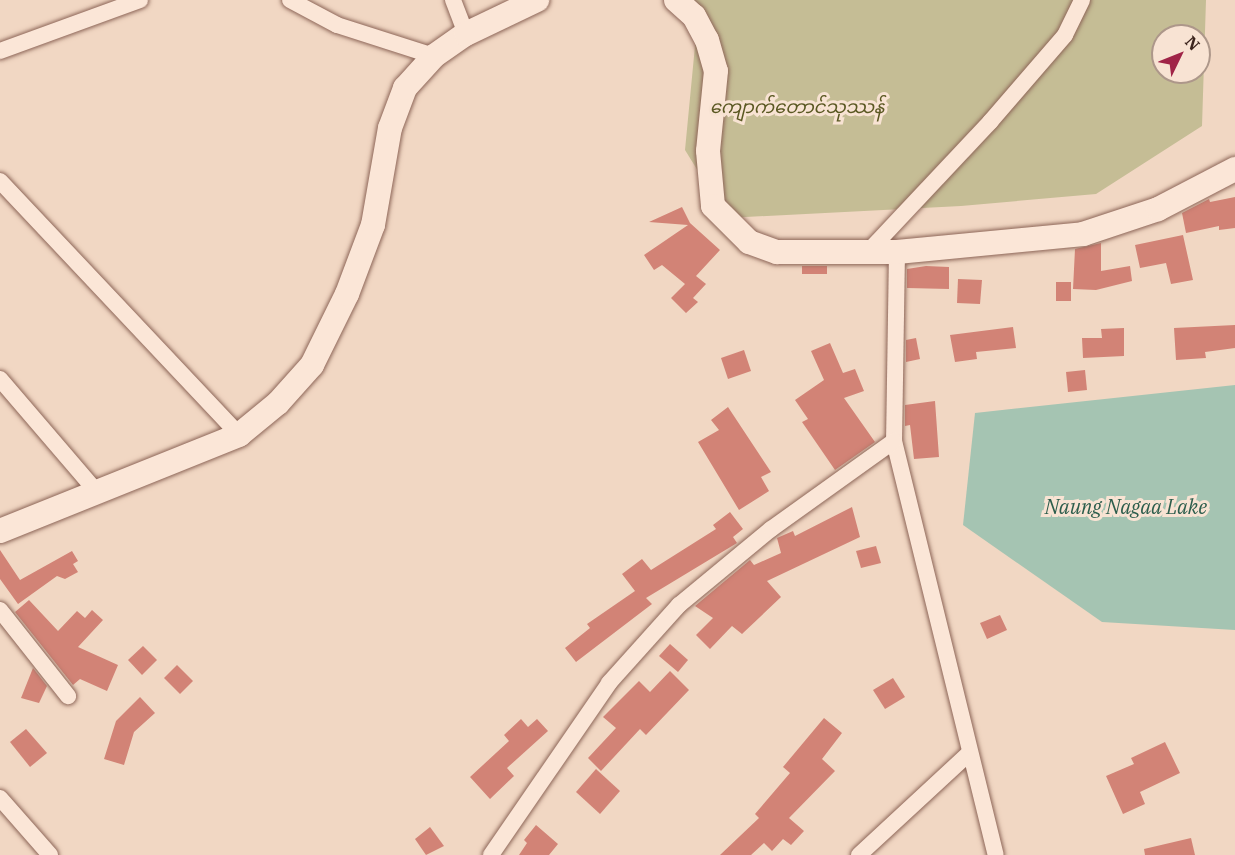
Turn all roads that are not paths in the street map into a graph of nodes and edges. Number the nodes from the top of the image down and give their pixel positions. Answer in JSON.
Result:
{"nodes":[{"id":1,"x":140,"y":0,"type":"edge"},
{"id":2,"x":290,"y":0,"type":"edge"},
{"id":3,"x":453,"y":0,"type":"edge"},
{"id":4,"x":537,"y":0,"type":"edge"},
{"id":5,"x":676,"y":0,"type":"edge"},
{"id":6,"x":1082,"y":0,"type":"edge"},
{"id":7,"x":466,"y":34,"type":"junction"},
{"id":8,"x":0,"y":51,"type":"edge"},
{"id":9,"x":434,"y":56,"type":"junction"},
{"id":10,"x":1235,"y":169,"type":"edge"},
{"id":11,"x":0,"y":182,"type":"edge"},
{"id":12,"x":897,"y":252,"type":"junction"},
{"id":13,"x":867,"y":253,"type":"junction"},
{"id":14,"x":0,"y":379,"type":"edge"},
{"id":15,"x":239,"y":435,"type":"junction"},
{"id":16,"x":894,"y":441,"type":"junction"},
{"id":17,"x":96,"y":491,"type":"junction"},
{"id":18,"x":0,"y":531,"type":"edge"},
{"id":19,"x":0,"y":610,"type":"edge"},
{"id":20,"x":68,"y":696,"type":"dead end"},
{"id":21,"x":968,"y":754,"type":"junction"},
{"id":22,"x":0,"y":798,"type":"edge"},
{"id":23,"x":50,"y":855,"type":"edge"},
{"id":24,"x":491,"y":855,"type":"edge"},
{"id":25,"x":859,"y":855,"type":"edge"},
{"id":26,"x":996,"y":855,"type":"edge"}],
"edges":[{"from":1,"to":8,"type":"street"},
{"from":2,"to":9,"type":"street"},
{"from":3,"to":7,"type":"street"},
{"from":4,"to":7,"type":"street"},
{"from":5,"to":13,"type":"street"},
{"from":6,"to":13,"type":"street"},
{"from":7,"to":9,"type":"street"},
{"from":9,"to":15,"type":"street"},
{"from":10,"to":12,"type":"street"},
{"from":11,"to":15,"type":"street"},
{"from":12,"to":13,"type":"street"},
{"from":12,"to":16,"type":"street"},
{"from":14,"to":17,"type":"street"},
{"from":15,"to":17,"type":"street"},
{"from":16,"to":21,"type":"street"},
{"from":16,"to":24,"type":"street"},
{"from":17,"to":18,"type":"street"},
{"from":19,"to":20,"type":"street"},
{"from":21,"to":25,"type":"street"},
{"from":21,"to":26,"type":"street"},
{"from":22,"to":23,"type":"street"}]}
